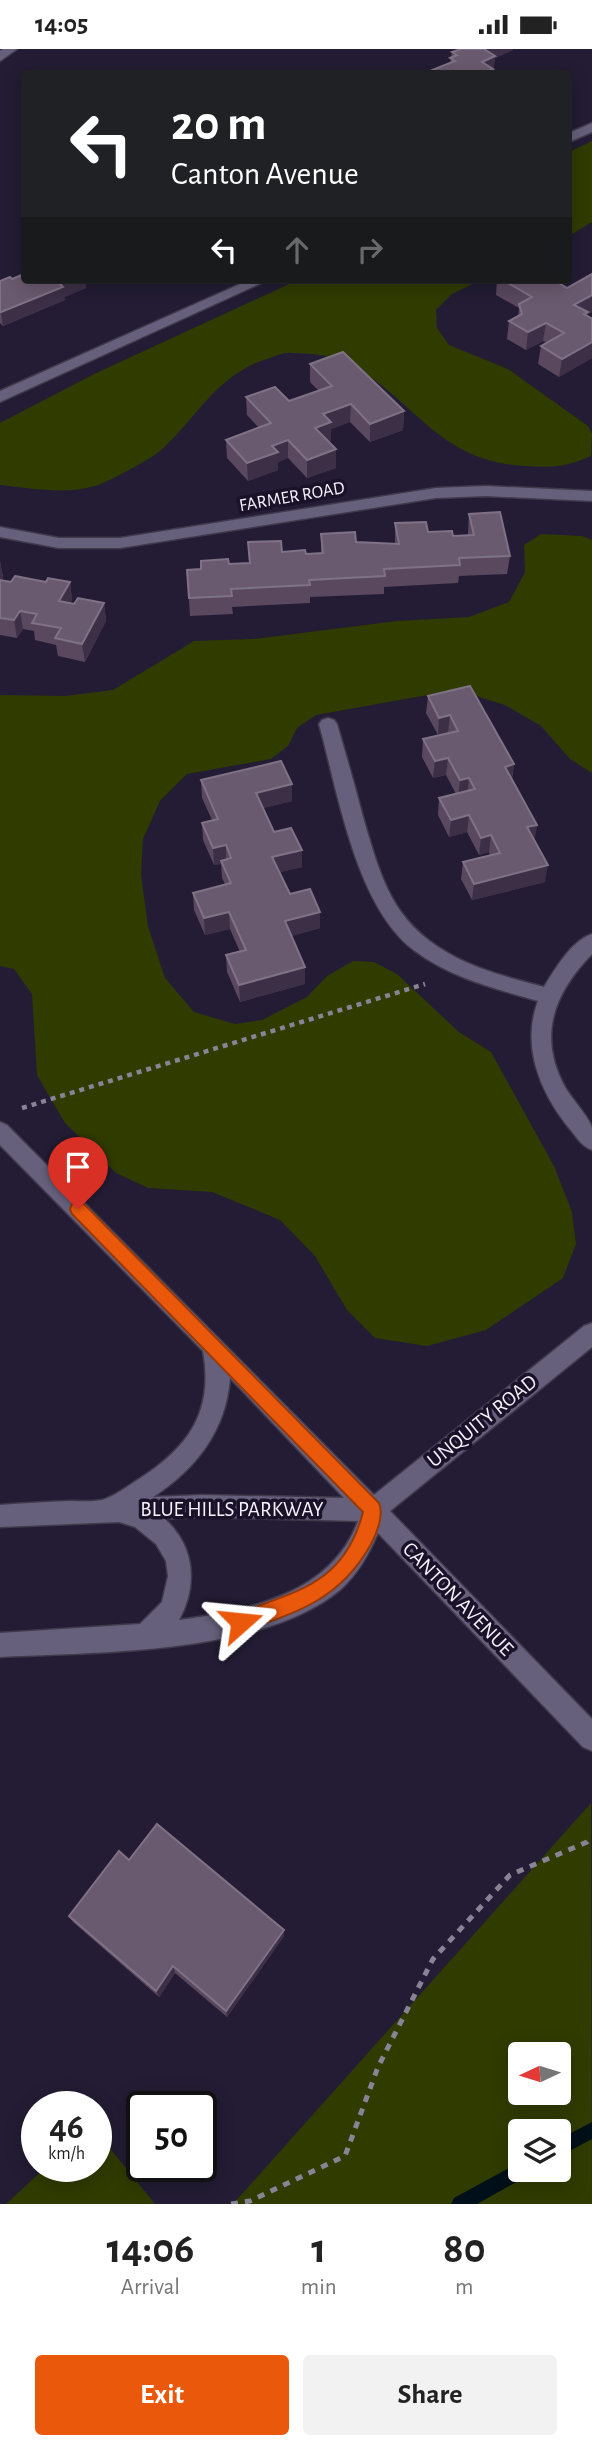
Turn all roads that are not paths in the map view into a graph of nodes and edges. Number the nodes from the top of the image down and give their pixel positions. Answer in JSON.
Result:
{"nodes":[{"id":1,"x":11,"y":49,"type":"edge"},
{"id":2,"x":0,"y":57,"type":"edge"},
{"id":3,"x":592,"y":127,"type":"edge"},
{"id":4,"x":572,"y":137,"type":"edge"},
{"id":5,"x":252,"y":284,"type":"edge"},
{"id":6,"x":0,"y":397,"type":"edge"},
{"id":7,"x":592,"y":496,"type":"edge"},
{"id":8,"x":0,"y":532,"type":"edge"},
{"id":9,"x":328,"y":724,"type":"dead end"},
{"id":10,"x":592,"y":942,"type":"edge"},
{"id":11,"x":547,"y":996,"type":"junction"},
{"id":12,"x":0,"y":1131,"type":"edge"},
{"id":13,"x":592,"y":1141,"type":"edge"},
{"id":14,"x":592,"y":1333,"type":"edge"},
{"id":15,"x":214,"y":1346,"type":"junction"},
{"id":16,"x":107,"y":1509,"type":"junction"},
{"id":17,"x":373,"y":1510,"type":"junction"},
{"id":18,"x":0,"y":1515,"type":"edge"},
{"id":19,"x":146,"y":1635,"type":"junction"},
{"id":20,"x":0,"y":1645,"type":"edge"},
{"id":21,"x":592,"y":1738,"type":"edge"}],
"edges":[{"from":1,"to":2,"type":"main road"},
{"from":3,"to":4,"type":"main road"},
{"from":5,"to":6,"type":"main road"},
{"from":7,"to":8,"type":"main road","name":"FARMER ROAD"},
{"from":9,"to":11,"type":"main road"},
{"from":10,"to":11,"type":"main road"},
{"from":11,"to":13,"type":"main road"},
{"from":12,"to":15,"type":"main road","name":"CANTON AVENUE"},
{"from":14,"to":17,"type":"main road","name":"UNQUITY ROAD"},
{"from":15,"to":16,"type":"main road"},
{"from":15,"to":17,"type":"main road","name":"CANTON AVENUE"},
{"from":16,"to":17,"type":"main road","name":"BLUE HILLS PARKWAY"},
{"from":16,"to":18,"type":"main road","name":"BLUE HILLS PARKWAY"},
{"from":16,"to":19,"type":"main road"},
{"from":17,"to":19,"type":"main road"},
{"from":17,"to":21,"type":"main road","name":"CANTON AVENUE"},
{"from":19,"to":20,"type":"main road"}]}
